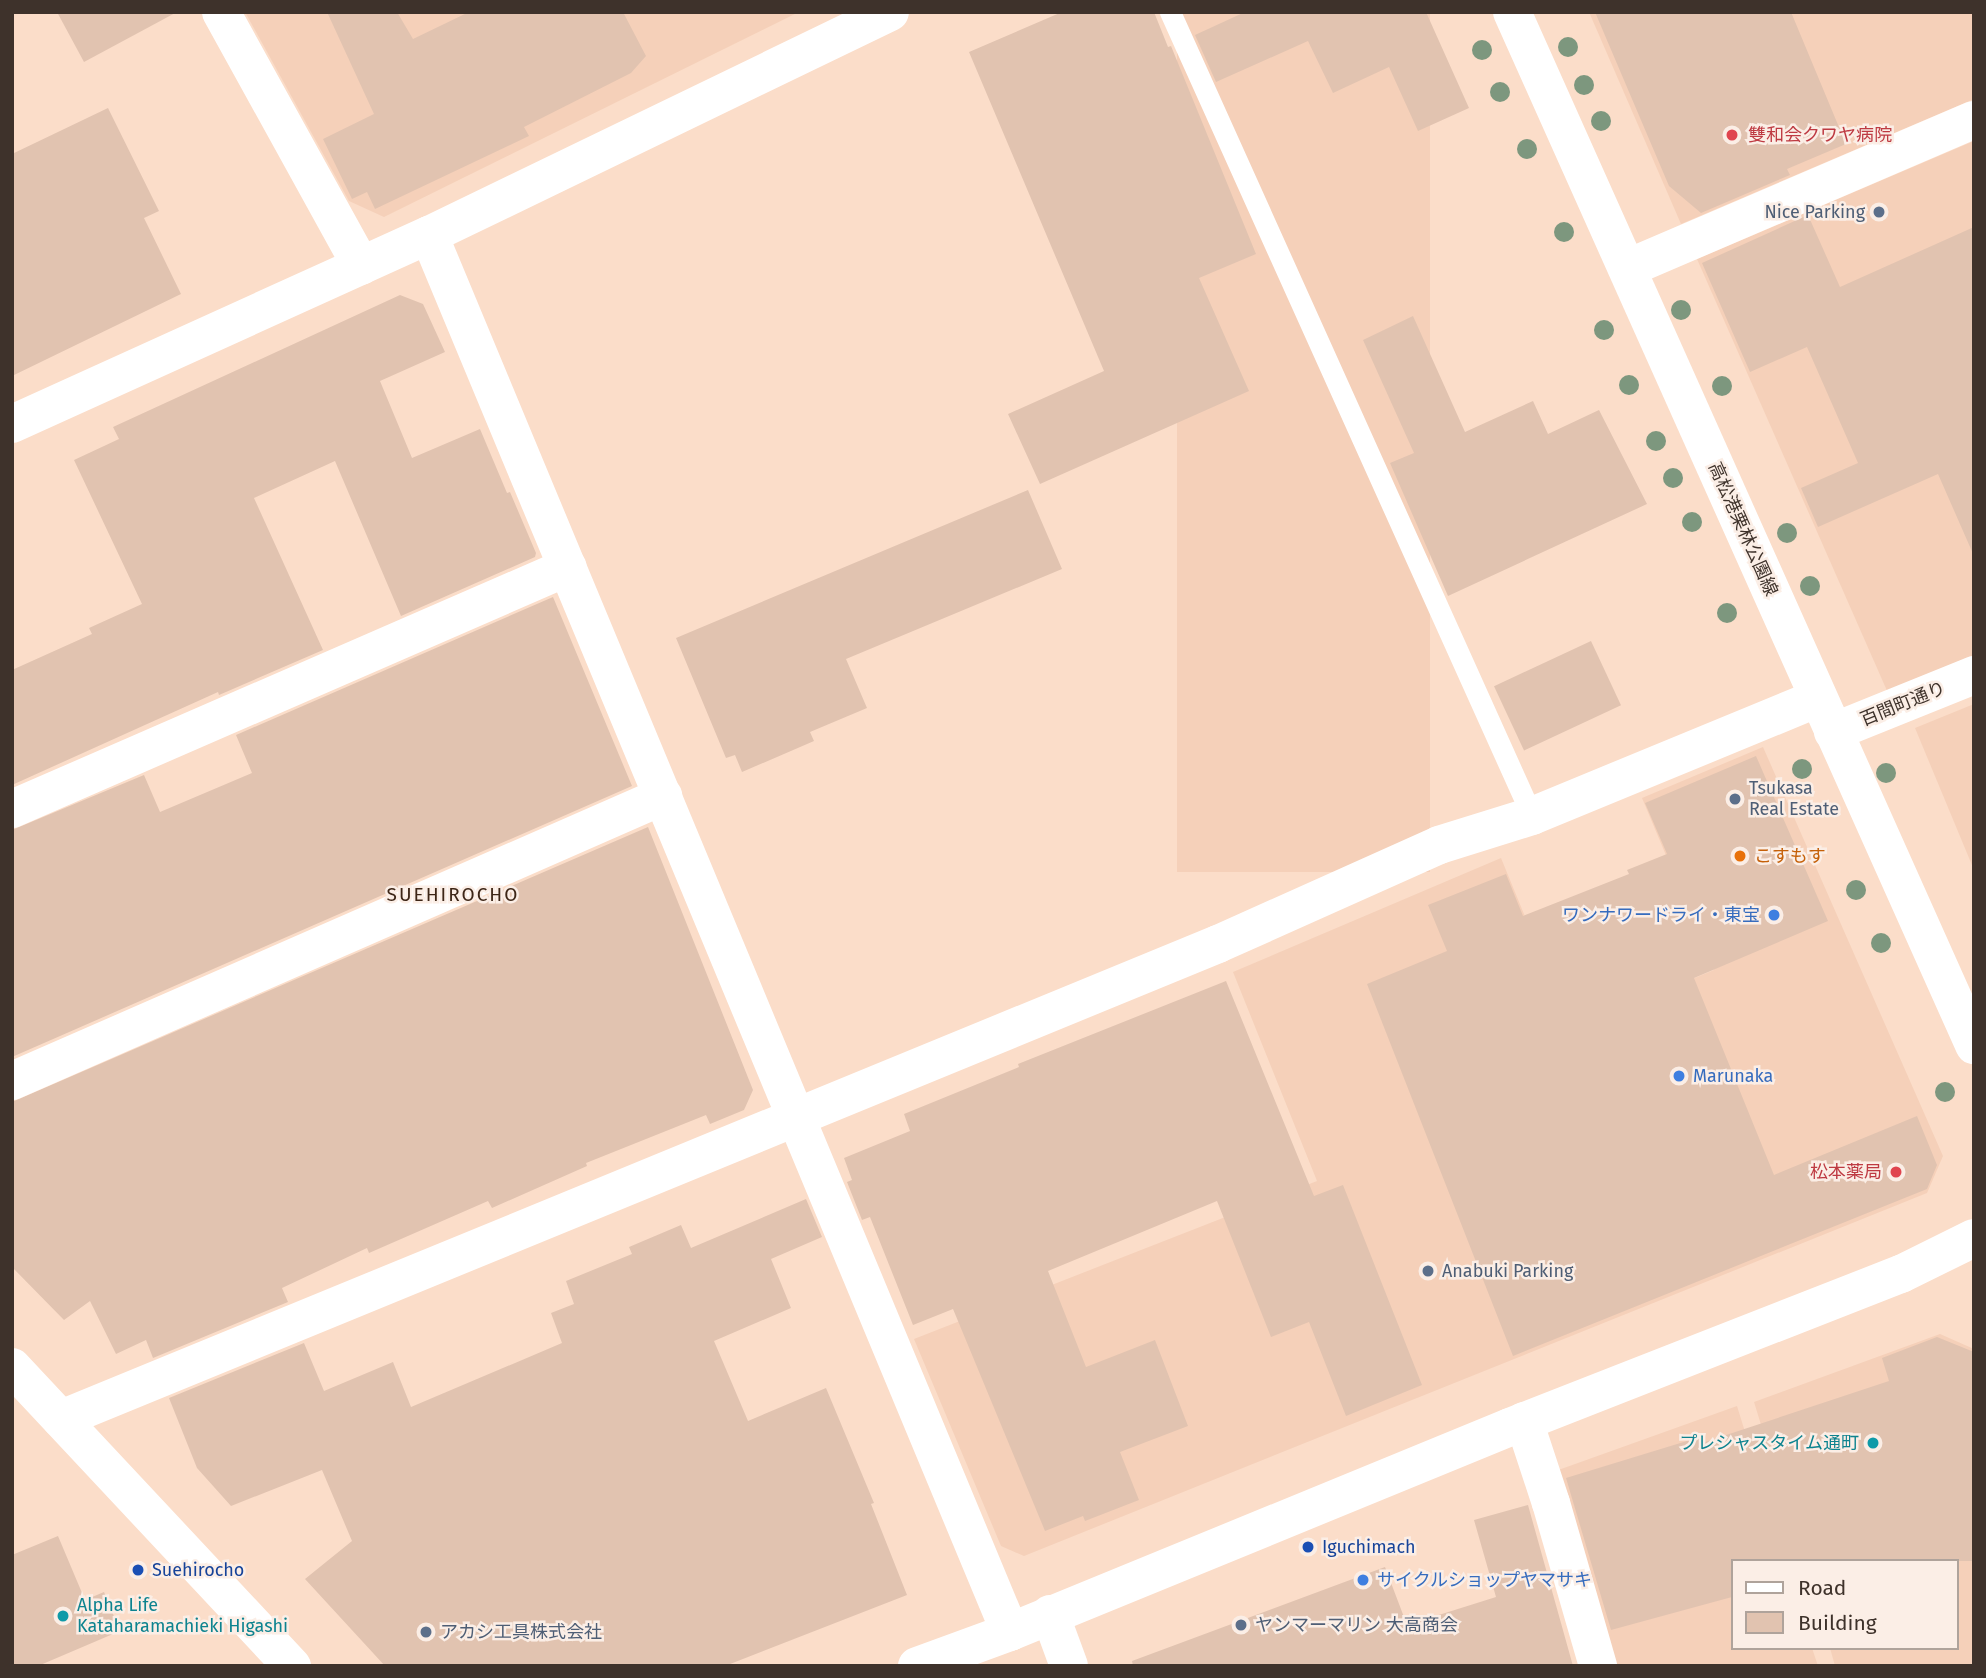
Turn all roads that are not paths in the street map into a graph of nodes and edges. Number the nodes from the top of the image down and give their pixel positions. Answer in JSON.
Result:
{"nodes":[{"id":1,"x":221,"y":12,"type":"edge"},
{"id":2,"x":890,"y":12,"type":"edge"},
{"id":3,"x":1170,"y":12,"type":"edge"},
{"id":4,"x":1512,"y":12,"type":"edge"},
{"id":5,"x":1974,"y":120,"type":"edge"},
{"id":6,"x":429,"y":235,"type":"junction"},
{"id":7,"x":361,"y":266,"type":"junction"},
{"id":8,"x":1628,"y":268,"type":"junction"},
{"id":9,"x":12,"y":424,"type":"edge"},
{"id":10,"x":568,"y":567,"type":"junction"},
{"id":11,"x":1974,"y":674,"type":"edge"},
{"id":12,"x":1818,"y":698,"type":"junction"},
{"id":13,"x":1833,"y":732,"type":"junction"},
{"id":14,"x":663,"y":796,"type":"junction"},
{"id":15,"x":12,"y":808,"type":"edge"},
{"id":16,"x":1532,"y":816,"type":"junction"},
{"id":17,"x":1974,"y":1045,"type":"edge"},
{"id":18,"x":12,"y":1081,"type":"edge"},
{"id":19,"x":796,"y":1117,"type":"junction"},
{"id":20,"x":1974,"y":1238,"type":"edge"},
{"id":21,"x":12,"y":1367,"type":"edge"},
{"id":22,"x":61,"y":1419,"type":"junction"},
{"id":23,"x":1524,"y":1422,"type":"junction"},
{"id":24,"x":1050,"y":1614,"type":"junction"},
{"id":25,"x":1010,"y":1632,"type":"junction"},
{"id":26,"x":292,"y":1666,"type":"edge"},
{"id":27,"x":917,"y":1666,"type":"edge"},
{"id":28,"x":1069,"y":1666,"type":"edge"},
{"id":29,"x":1598,"y":1666,"type":"edge"}],
"edges":[{"from":1,"to":7,"type":"street"},
{"from":2,"to":6,"type":"street"},
{"from":3,"to":16,"type":"lane"},
{"from":4,"to":8,"type":"street","name":"高松港栗林公園線"},
{"from":5,"to":8,"type":"street"},
{"from":6,"to":7,"type":"street"},
{"from":6,"to":10,"type":"street"},
{"from":7,"to":9,"type":"street"},
{"from":8,"to":12,"type":"street","name":"高松港栗林公園線"},
{"from":10,"to":14,"type":"street"},
{"from":10,"to":15,"type":"street"},
{"from":11,"to":13,"type":"street","name":"百間町通り"},
{"from":12,"to":13,"type":"street","name":"高松港栗林公園線"},
{"from":12,"to":16,"type":"street"},
{"from":13,"to":17,"type":"street","name":"高松港栗林公園線"},
{"from":14,"to":18,"type":"street"},
{"from":14,"to":19,"type":"street"},
{"from":16,"to":19,"type":"street"},
{"from":19,"to":22,"type":"street"},
{"from":19,"to":25,"type":"street"},
{"from":20,"to":23,"type":"street"},
{"from":21,"to":22,"type":"street"},
{"from":22,"to":26,"type":"street"},
{"from":23,"to":24,"type":"street"},
{"from":23,"to":29,"type":"street"},
{"from":24,"to":25,"type":"street"},
{"from":24,"to":28,"type":"street"},
{"from":25,"to":27,"type":"street"}]}
